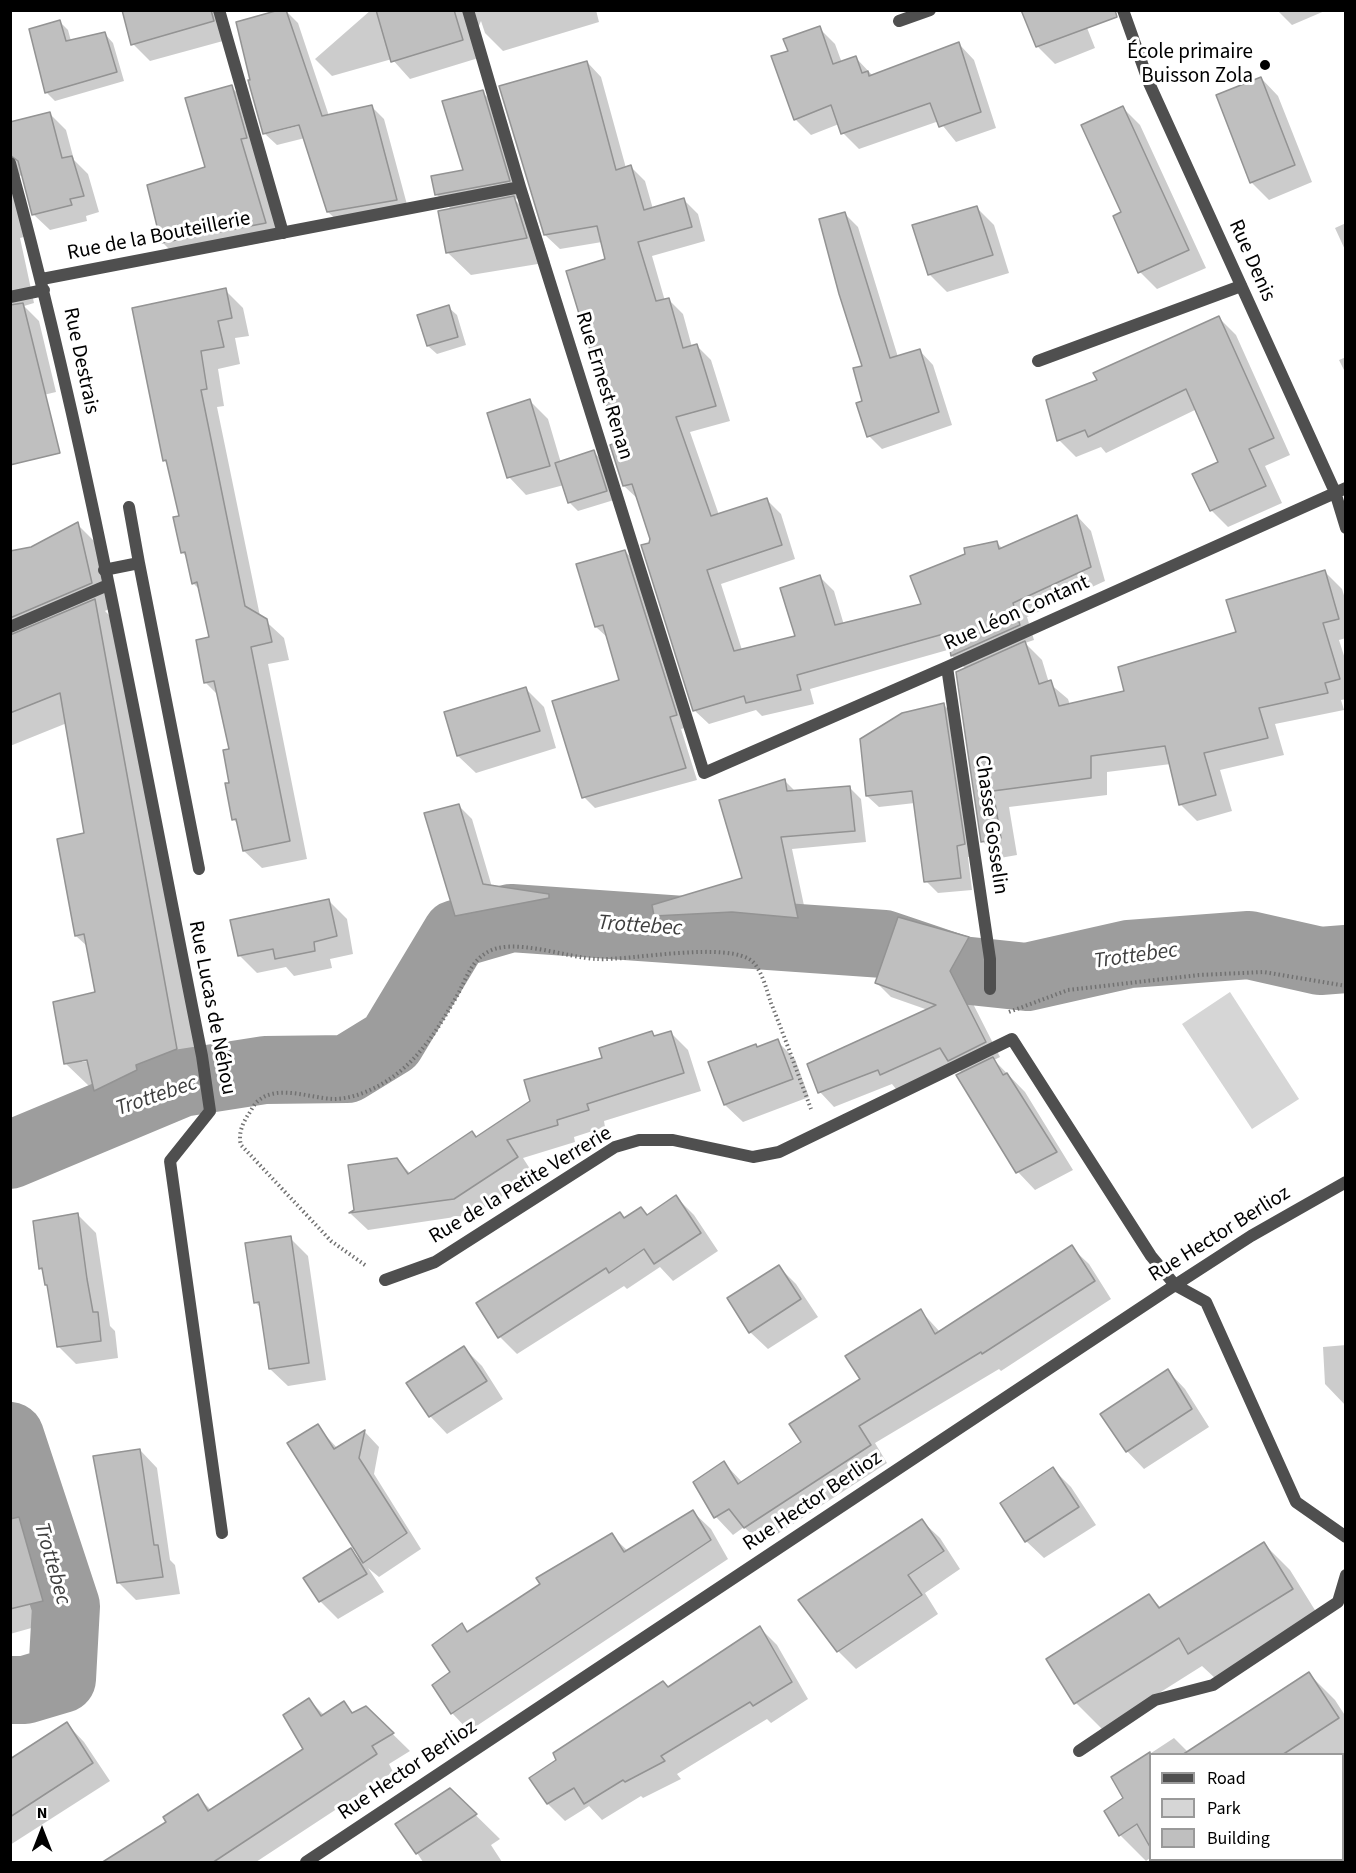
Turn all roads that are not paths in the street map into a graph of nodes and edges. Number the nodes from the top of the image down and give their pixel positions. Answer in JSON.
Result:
{"nodes":[{"id":1,"x":219,"y":10,"type":"edge"},
{"id":2,"x":468,"y":10,"type":"edge"},
{"id":3,"x":930,"y":10,"type":"edge"},
{"id":4,"x":1123,"y":10,"type":"edge"},
{"id":5,"x":898,"y":21,"type":"dead end"},
{"id":6,"x":10,"y":163,"type":"edge"},
{"id":7,"x":520,"y":187,"type":"junction"},
{"id":8,"x":283,"y":233,"type":"junction"},
{"id":9,"x":43,"y":285,"type":"junction"},
{"id":10,"x":1241,"y":286,"type":"junction"},
{"id":11,"x":10,"y":297,"type":"edge"},
{"id":12,"x":1038,"y":361,"type":"dead end"},
{"id":13,"x":1340,"y":490,"type":"edge"},
{"id":14,"x":129,"y":507,"type":"dead end"},
{"id":15,"x":1346,"y":528,"type":"edge"},
{"id":16,"x":139,"y":563,"type":"junction"},
{"id":17,"x":104,"y":570,"type":"junction"},
{"id":18,"x":108,"y":585,"type":"junction"},
{"id":19,"x":10,"y":627,"type":"edge"},
{"id":20,"x":947,"y":667,"type":"junction"},
{"id":21,"x":704,"y":773,"type":"joint"},
{"id":22,"x":199,"y":869,"type":"dead end"},
{"id":23,"x":990,"y":989,"type":"dead end"},
{"id":24,"x":1346,"y":1182,"type":"edge"},
{"id":25,"x":385,"y":1280,"type":"road end"},
{"id":26,"x":1175,"y":1285,"type":"junction"},
{"id":27,"x":222,"y":1533,"type":"dead end"},
{"id":28,"x":1346,"y":1537,"type":"edge"},
{"id":29,"x":1346,"y":1575,"type":"edge"},
{"id":30,"x":1079,"y":1751,"type":"dead end"},
{"id":31,"x":306,"y":1863,"type":"edge"}],
"edges":[{"from":1,"to":8,"type":"street","name":"Rue de la Bouteillerie"},
{"from":2,"to":7,"type":"street","name":"Rue Ernest Renan"},
{"from":3,"to":5,"type":"street"},
{"from":4,"to":10,"type":"street","name":"Rue Denis"},
{"from":6,"to":9,"type":"street","name":"Rue Destrais"},
{"from":7,"to":8,"type":"street","name":"Rue de la Bouteillerie"},
{"from":7,"to":21,"type":"street","name":"Rue Ernest Renan"},
{"from":8,"to":9,"type":"street","name":"Rue de la Bouteillerie"},
{"from":9,"to":11,"type":"street","name":"Rue de la Bouteillerie"},
{"from":9,"to":17,"type":"street","name":"Rue Destrais"},
{"from":10,"to":12,"type":"street"},
{"from":10,"to":13,"type":"street","name":"Rue Denis"},
{"from":13,"to":15,"type":"street","name":"Rue Denis"},
{"from":13,"to":20,"type":"street","name":"Rue Léon Contant"},
{"from":14,"to":16,"type":"street"},
{"from":16,"to":17,"type":"street"},
{"from":16,"to":22,"type":"street"},
{"from":17,"to":18,"type":"street","name":"Rue Destrais"},
{"from":18,"to":19,"type":"street"},
{"from":18,"to":27,"type":"street","name":"Rue Lucas de Néhou"},
{"from":20,"to":21,"type":"street","name":"Rue Léon Contant"},
{"from":20,"to":23,"type":"street","name":"Chasse Gosselin"},
{"from":24,"to":26,"type":"street","name":"Rue Hector Berlioz"},
{"from":25,"to":26,"type":"street","name":"Rue de la Petite Verrerie"},
{"from":26,"to":28,"type":"street"},
{"from":26,"to":31,"type":"street","name":"Rue Hector Berlioz"},
{"from":29,"to":30,"type":"street"}]}
